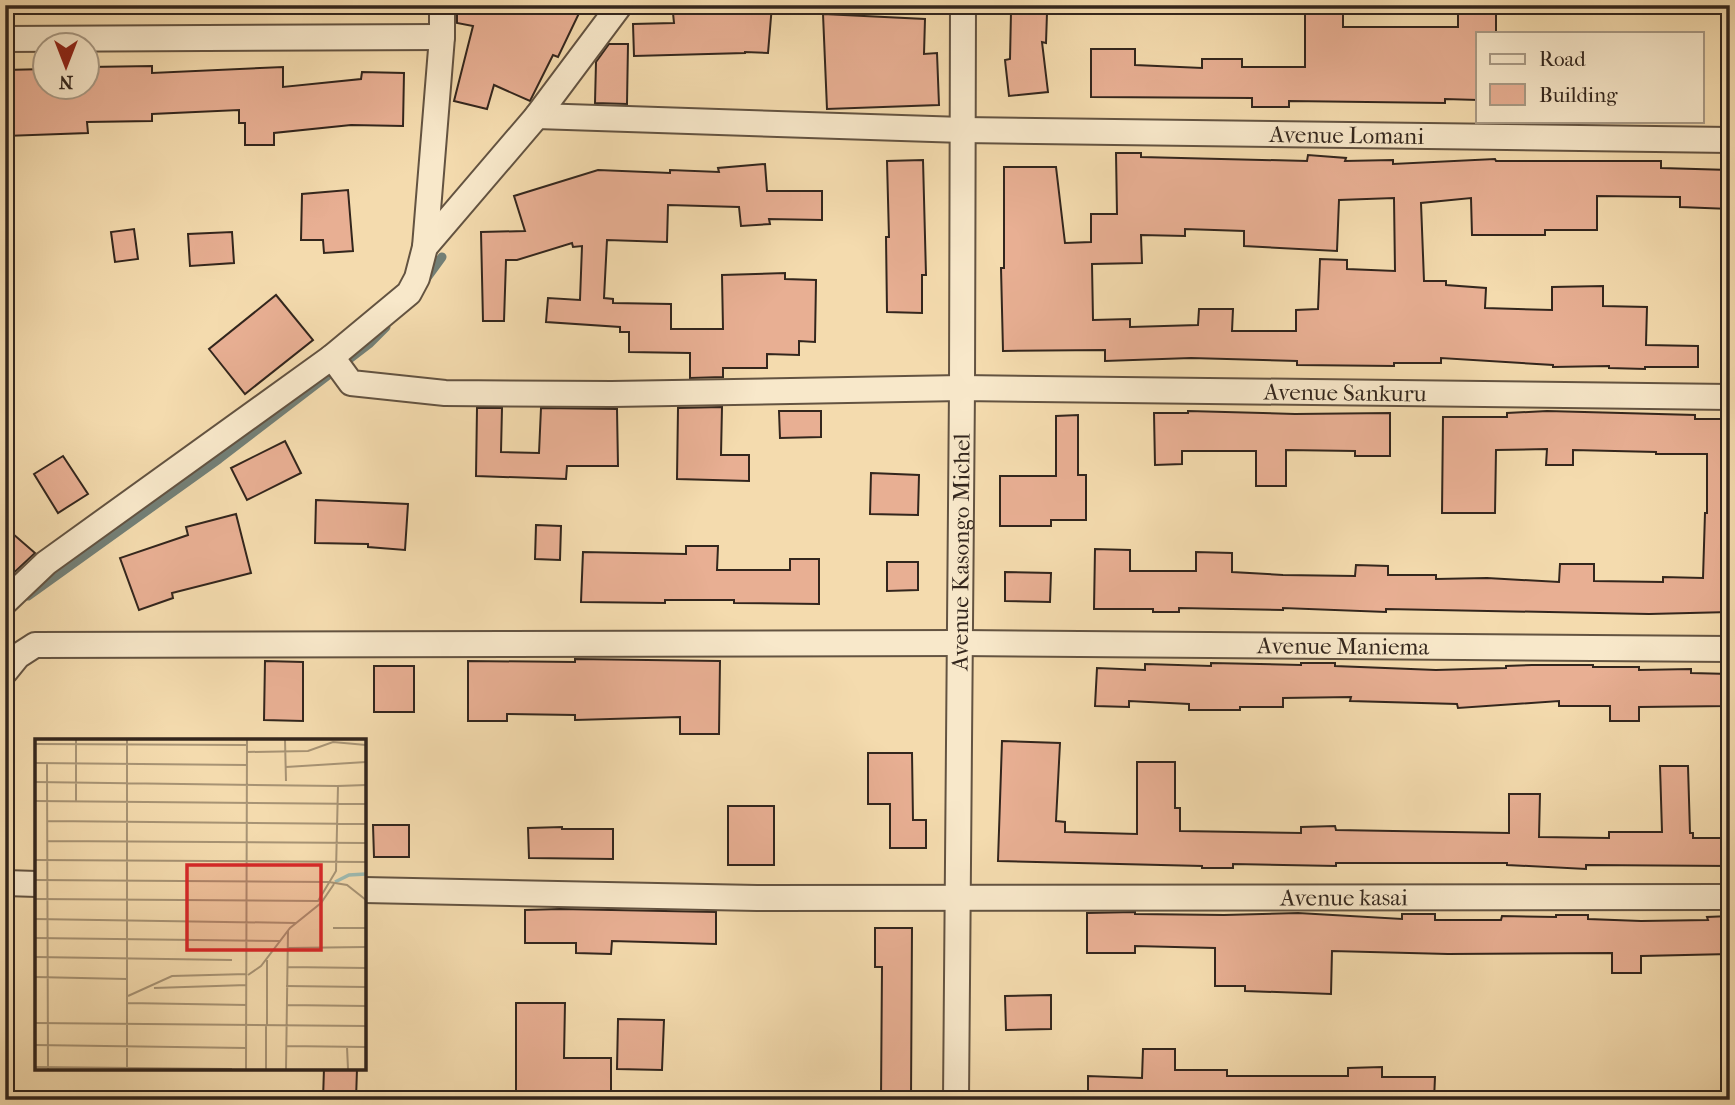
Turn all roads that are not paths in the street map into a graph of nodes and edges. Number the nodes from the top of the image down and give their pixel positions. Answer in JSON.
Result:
{"nodes":[{"id":1,"x":442,"y":5,"type":"edge"},
{"id":2,"x":620,"y":5,"type":"edge"},
{"id":3,"x":963,"y":5,"type":"edge"},
{"id":4,"x":442,"y":37,"type":"junction"},
{"id":5,"x":5,"y":39,"type":"edge"},
{"id":6,"x":537,"y":116,"type":"junction"},
{"id":7,"x":963,"y":130,"type":"junction"},
{"id":8,"x":1730,"y":139,"type":"edge"},
{"id":9,"x":425,"y":247,"type":"junction"},
{"id":10,"x":332,"y":357,"type":"junction"},
{"id":11,"x":962,"y":388,"type":"junction"},
{"id":12,"x":1730,"y":397,"type":"edge"},
{"id":13,"x":5,"y":602,"type":"edge"},
{"id":14,"x":959,"y":643,"type":"junction"},
{"id":15,"x":1730,"y":649,"type":"edge"},
{"id":16,"x":5,"y":672,"type":"edge"},
{"id":17,"x":5,"y":883,"type":"edge"},
{"id":18,"x":35,"y":884,"type":"edge"},
{"id":19,"x":366,"y":890,"type":"edge"},
{"id":20,"x":956,"y":897,"type":"junction"},
{"id":21,"x":1730,"y":897,"type":"edge"},
{"id":22,"x":956,"y":1100,"type":"edge"}],
"edges":[{"from":1,"to":4,"type":"street"},
{"from":2,"to":6,"type":"street"},
{"from":3,"to":7,"type":"street","name":"Avenue Kasongo Michel"},
{"from":4,"to":5,"type":"street"},
{"from":4,"to":9,"type":"street"},
{"from":6,"to":7,"type":"street","name":"Avenue Lomani"},
{"from":6,"to":9,"type":"street"},
{"from":7,"to":8,"type":"street","name":"Avenue Lomani"},
{"from":7,"to":11,"type":"street","name":"Avenue Kasongo Michel"},
{"from":9,"to":10,"type":"street"},
{"from":10,"to":11,"type":"street","name":"Avenue Sankuru"},
{"from":10,"to":13,"type":"street"},
{"from":11,"to":12,"type":"street","name":"Avenue Sankuru"},
{"from":11,"to":14,"type":"street","name":"Avenue Kasongo Michel"},
{"from":14,"to":15,"type":"street","name":"Avenue Maniema"},
{"from":14,"to":16,"type":"street","name":"Avenue Maniema"},
{"from":14,"to":20,"type":"street","name":"Avenue Kasongo Michel"},
{"from":17,"to":18,"type":"street"},
{"from":19,"to":20,"type":"street","name":"Avenue kasai"},
{"from":20,"to":21,"type":"street","name":"Avenue kasai"},
{"from":20,"to":22,"type":"street","name":"Avenue Kasongo Michel"}]}
